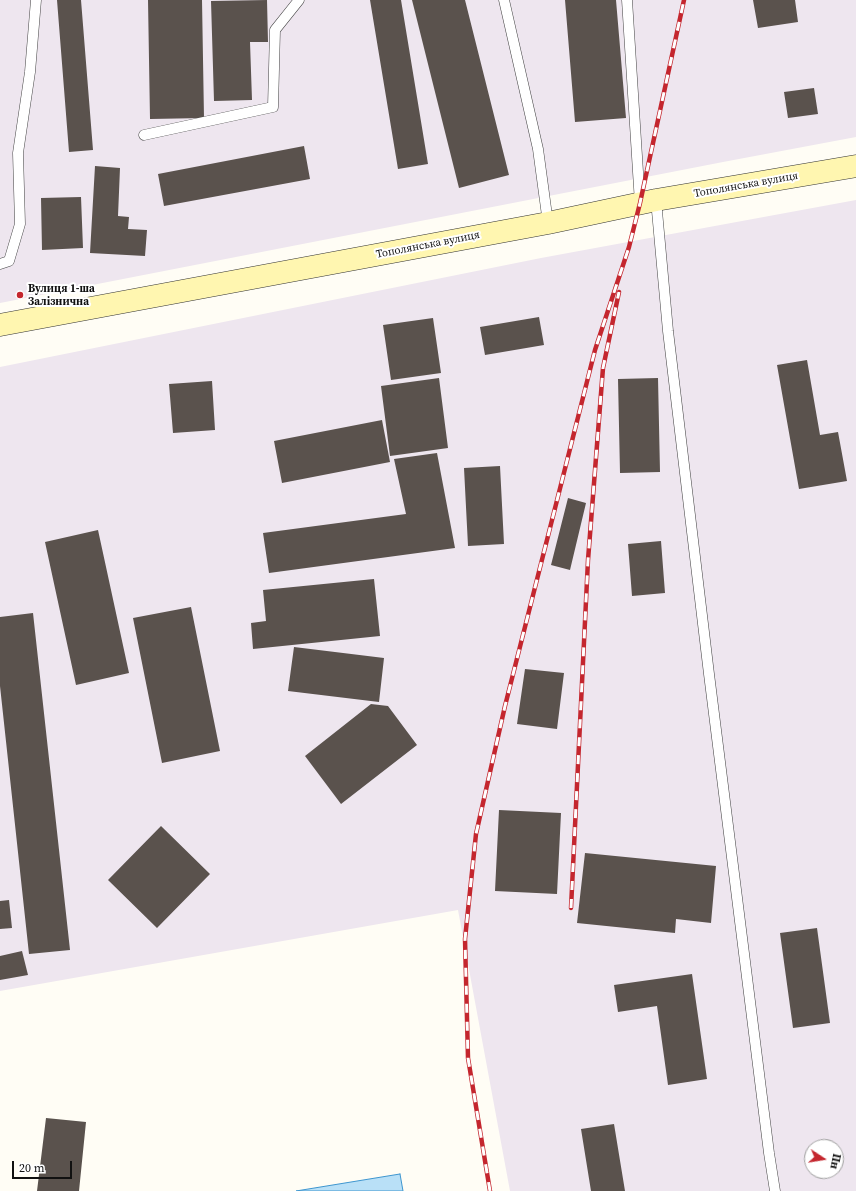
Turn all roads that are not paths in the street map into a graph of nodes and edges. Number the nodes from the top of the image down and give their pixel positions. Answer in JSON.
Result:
{"nodes":[{"id":1,"x":36,"y":0,"type":"edge"},
{"id":2,"x":299,"y":0,"type":"edge"},
{"id":3,"x":504,"y":0,"type":"edge"},
{"id":4,"x":627,"y":0,"type":"edge"},
{"id":5,"x":144,"y":135,"type":"dead end"},
{"id":6,"x":856,"y":166,"type":"edge"},
{"id":7,"x":648,"y":202,"type":"junction"},
{"id":8,"x":548,"y":223,"type":"junction"},
{"id":9,"x":0,"y":264,"type":"edge"},
{"id":10,"x":0,"y":325,"type":"edge"},
{"id":11,"x":774,"y":1191,"type":"edge"}],
"edges":[{"from":1,"to":9,"type":"lane"},
{"from":2,"to":5,"type":"lane"},
{"from":3,"to":8,"type":"lane"},
{"from":4,"to":7,"type":"lane"},
{"from":6,"to":7,"type":"street","name":"Тополянська вулиця"},
{"from":7,"to":8,"type":"street","name":"Тополянська вулиця"},
{"from":7,"to":11,"type":"lane"},
{"from":8,"to":10,"type":"street","name":"Тополянська вулиця"}]}
